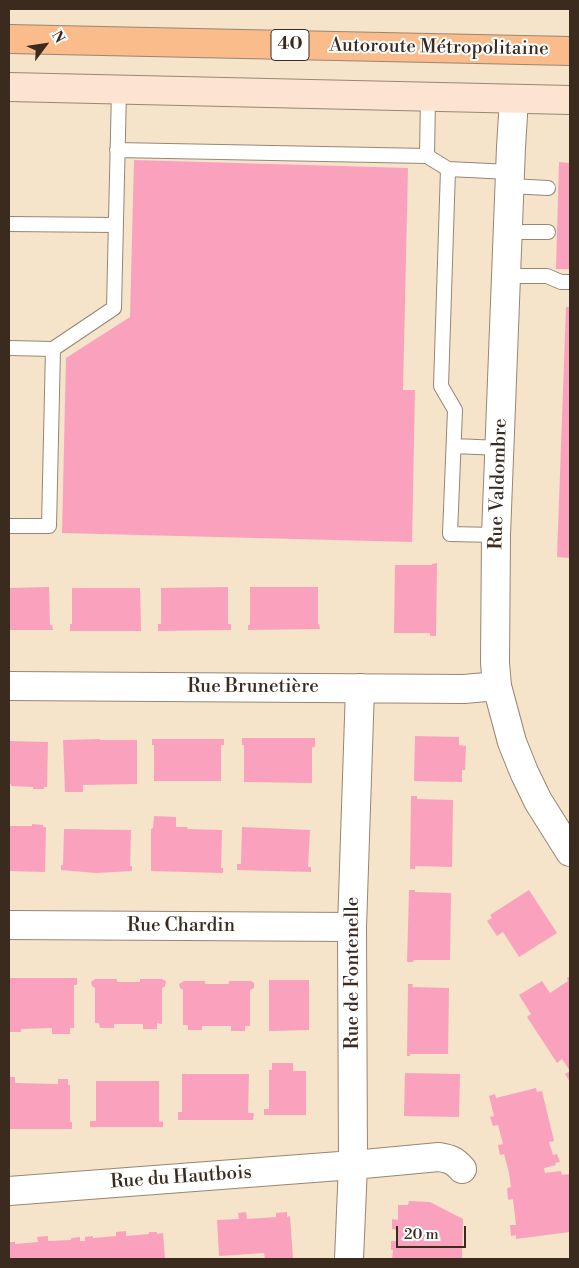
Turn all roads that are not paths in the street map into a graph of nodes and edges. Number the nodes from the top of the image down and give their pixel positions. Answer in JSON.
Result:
{"nodes":[{"id":1,"x":9,"y":39,"type":"edge"},
{"id":2,"x":570,"y":51,"type":"edge"},
{"id":3,"x":9,"y":88,"type":"edge"},
{"id":4,"x":119,"y":90,"type":"junction"},
{"id":5,"x":428,"y":97,"type":"junction"},
{"id":6,"x":514,"y":99,"type":"junction"},
{"id":7,"x":570,"y":100,"type":"edge"},
{"id":8,"x":117,"y":150,"type":"junction"},
{"id":9,"x":427,"y":156,"type":"junction"},
{"id":10,"x":448,"y":169,"type":"junction"},
{"id":11,"x":510,"y":179,"type":"junction"},
{"id":12,"x":548,"y":188,"type":"dead end"},
{"id":13,"x":9,"y":224,"type":"edge"},
{"id":14,"x":115,"y":225,"type":"junction"},
{"id":15,"x":508,"y":232,"type":"junction"},
{"id":16,"x":548,"y":232,"type":"dead end"},
{"id":17,"x":507,"y":276,"type":"junction"},
{"id":18,"x":570,"y":282,"type":"edge"},
{"id":19,"x":9,"y":348,"type":"edge"},
{"id":20,"x":53,"y":349,"type":"junction"},
{"id":21,"x":454,"y":446,"type":"junction"},
{"id":22,"x":500,"y":448,"type":"junction"},
{"id":23,"x":9,"y":526,"type":"edge"},
{"id":24,"x":496,"y":535,"type":"junction"},
{"id":25,"x":9,"y":686,"type":"edge"},
{"id":26,"x":497,"y":686,"type":"junction"},
{"id":27,"x":360,"y":688,"type":"junction"},
{"id":28,"x":570,"y":852,"type":"edge"},
{"id":29,"x":9,"y":925,"type":"edge"},
{"id":30,"x":352,"y":927,"type":"junction"},
{"id":31,"x":353,"y":1165,"type":"junction"},
{"id":32,"x":462,"y":1169,"type":"dead end"},
{"id":33,"x":9,"y":1191,"type":"edge"},
{"id":34,"x":349,"y":1259,"type":"edge"}],
"edges":[{"from":1,"to":2,"type":"highway","name":"Autoroute Métropolitaine","number":"40"},
{"from":3,"to":4,"type":"main road"},
{"from":4,"to":5,"type":"main road"},
{"from":4,"to":8,"type":"lane"},
{"from":5,"to":6,"type":"main road"},
{"from":5,"to":9,"type":"lane"},
{"from":6,"to":7,"type":"main road"},
{"from":6,"to":11,"type":"street","name":"Rue Valdombre"},
{"from":8,"to":9,"type":"lane"},
{"from":8,"to":14,"type":"lane"},
{"from":9,"to":10,"type":"lane"},
{"from":10,"to":11,"type":"lane"},
{"from":10,"to":21,"type":"lane"},
{"from":11,"to":12,"type":"lane"},
{"from":11,"to":15,"type":"street","name":"Rue Valdombre"},
{"from":13,"to":14,"type":"lane"},
{"from":14,"to":20,"type":"lane"},
{"from":15,"to":16,"type":"lane"},
{"from":15,"to":17,"type":"street","name":"Rue Valdombre"},
{"from":17,"to":18,"type":"lane"},
{"from":17,"to":22,"type":"street","name":"Rue Valdombre"},
{"from":19,"to":20,"type":"lane"},
{"from":20,"to":23,"type":"lane"},
{"from":21,"to":22,"type":"lane"},
{"from":21,"to":24,"type":"lane"},
{"from":22,"to":24,"type":"street","name":"Rue Valdombre"},
{"from":24,"to":26,"type":"street","name":"Rue Valdombre"},
{"from":25,"to":27,"type":"street","name":"Rue Brunetière"},
{"from":26,"to":27,"type":"street","name":"Rue Brunetière"},
{"from":26,"to":28,"type":"street","name":"Rue Valdombre"},
{"from":27,"to":30,"type":"street","name":"Rue de Fontenelle"},
{"from":29,"to":30,"type":"street","name":"Rue Chardin"},
{"from":30,"to":31,"type":"street","name":"Rue de Fontenelle"},
{"from":31,"to":32,"type":"street","name":"Rue du Hautbois"},
{"from":31,"to":33,"type":"street","name":"Rue du Hautbois"},
{"from":31,"to":34,"type":"street","name":"Rue de Fontenelle"}]}
